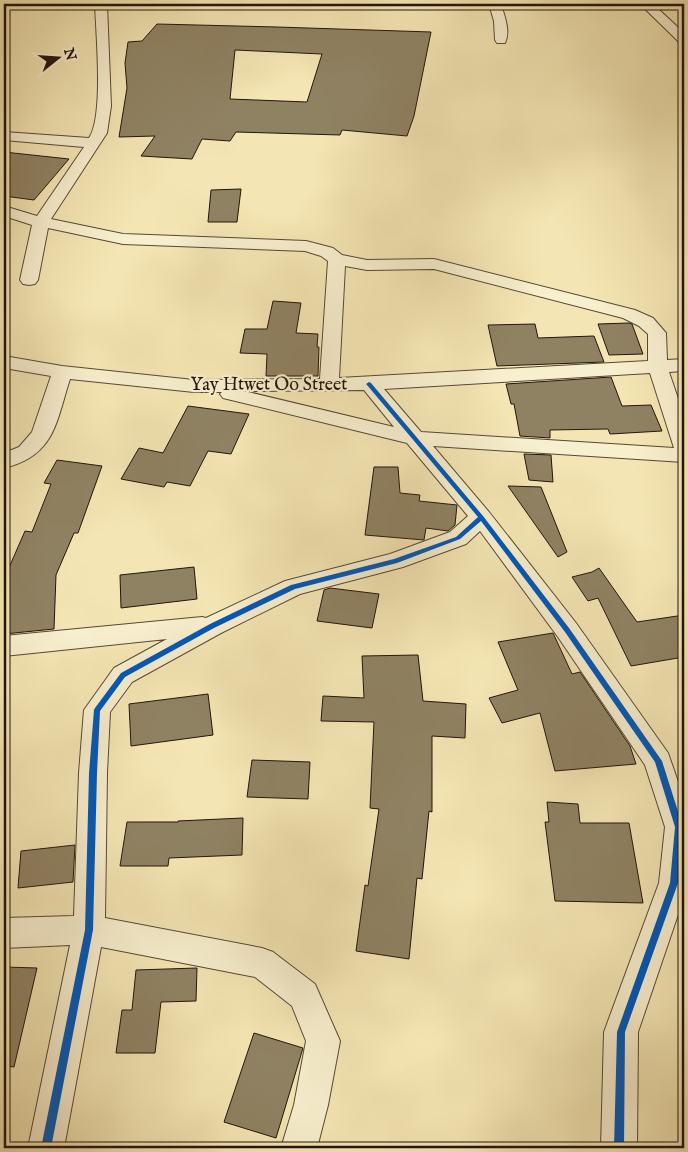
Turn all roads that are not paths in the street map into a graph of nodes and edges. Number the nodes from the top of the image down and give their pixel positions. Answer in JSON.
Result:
{"nodes":[{"id":1,"x":101,"y":4,"type":"edge"},
{"id":2,"x":495,"y":4,"type":"edge"},
{"id":3,"x":646,"y":4,"type":"edge"},
{"id":4,"x":501,"y":40,"type":"dead end"},
{"id":5,"x":684,"y":40,"type":"edge"},
{"id":6,"x":4,"y":136,"type":"edge"},
{"id":7,"x":95,"y":143,"type":"junction"},
{"id":8,"x":4,"y":211,"type":"edge"},
{"id":9,"x":41,"y":222,"type":"junction"},
{"id":10,"x":337,"y":259,"type":"junction"},
{"id":11,"x":28,"y":280,"type":"dead end"},
{"id":12,"x":4,"y":362,"type":"edge"},
{"id":13,"x":684,"y":365,"type":"edge"},
{"id":14,"x":658,"y":367,"type":"junction"},
{"id":15,"x":62,"y":372,"type":"junction"},
{"id":16,"x":329,"y":384,"type":"junction"},
{"id":17,"x":369,"y":384,"type":"junction"},
{"id":18,"x":194,"y":386,"type":"junction"},
{"id":19,"x":414,"y":438,"type":"junction"},
{"id":20,"x":684,"y":447,"type":"edge"},
{"id":21,"x":684,"y":455,"type":"edge"},
{"id":22,"x":4,"y":461,"type":"edge"},
{"id":23,"x":481,"y":517,"type":"junction"},
{"id":24,"x":212,"y":626,"type":"junction"},
{"id":25,"x":4,"y":646,"type":"edge"},
{"id":26,"x":682,"y":828,"type":"edge"},
{"id":27,"x":89,"y":930,"type":"junction"},
{"id":28,"x":4,"y":933,"type":"edge"},
{"id":29,"x":46,"y":1148,"type":"edge"},
{"id":30,"x":299,"y":1148,"type":"edge"},
{"id":31,"x":619,"y":1148,"type":"edge"}],
"edges":[{"from":1,"to":7,"type":"street"},
{"from":2,"to":4,"type":"street"},
{"from":3,"to":5,"type":"street"},
{"from":6,"to":7,"type":"street"},
{"from":7,"to":9,"type":"street"},
{"from":8,"to":9,"type":"street"},
{"from":9,"to":10,"type":"street"},
{"from":9,"to":11,"type":"street"},
{"from":10,"to":14,"type":"street"},
{"from":10,"to":16,"type":"street"},
{"from":12,"to":15,"type":"street","name":"Yay Htwet Oo Street"},
{"from":13,"to":14,"type":"street","name":"Yay Htwet Oo Street"},
{"from":14,"to":17,"type":"street","name":"Yay Htwet Oo Street"},
{"from":14,"to":20,"type":"street"},
{"from":15,"to":18,"type":"street","name":"Yay Htwet Oo Street"},
{"from":15,"to":22,"type":"street"},
{"from":16,"to":17,"type":"street","name":"Yay Htwet Oo Street"},
{"from":16,"to":18,"type":"street","name":"Yay Htwet Oo Street"},
{"from":17,"to":19,"type":"street"},
{"from":18,"to":19,"type":"street"},
{"from":19,"to":21,"type":"street"},
{"from":19,"to":23,"type":"street"},
{"from":23,"to":24,"type":"street"},
{"from":23,"to":26,"type":"street"},
{"from":24,"to":25,"type":"street"},
{"from":24,"to":27,"type":"street"},
{"from":26,"to":31,"type":"street"},
{"from":27,"to":28,"type":"street"},
{"from":27,"to":29,"type":"street"},
{"from":27,"to":30,"type":"street"}]}
